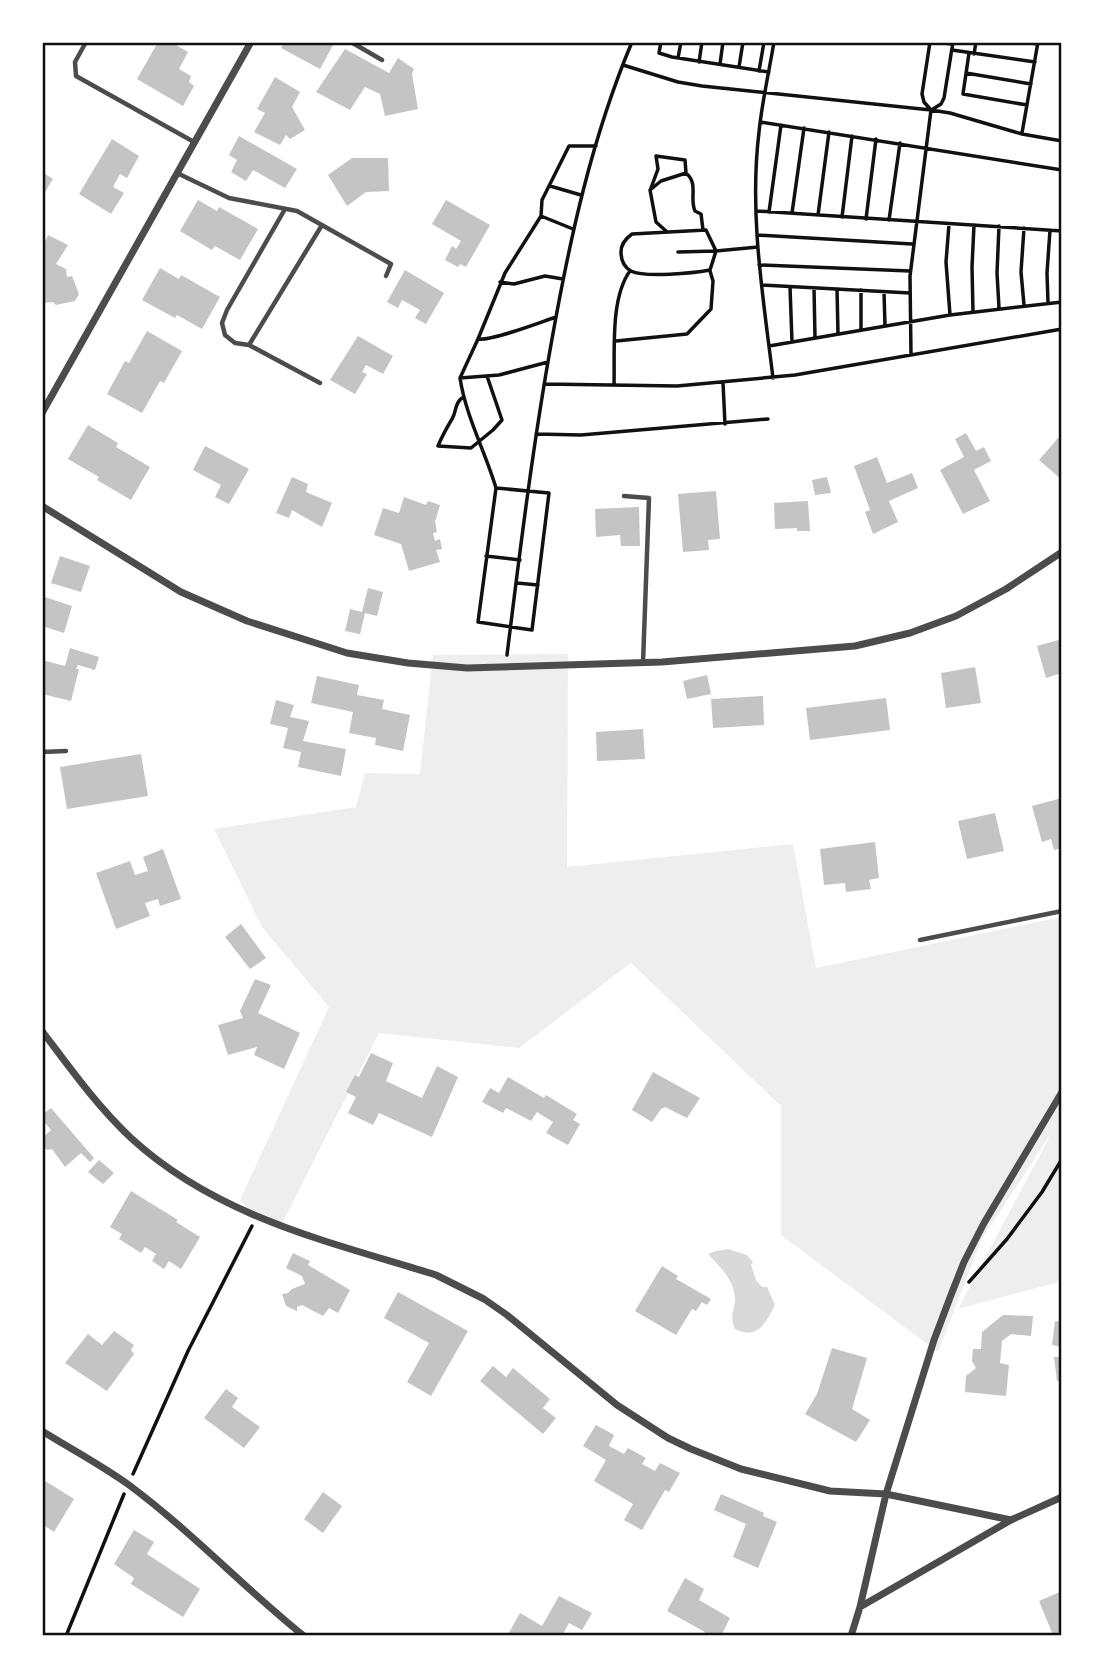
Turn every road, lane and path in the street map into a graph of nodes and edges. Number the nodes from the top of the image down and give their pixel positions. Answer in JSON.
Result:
{"nodes":[{"id":1,"x":86,"y":42,"type":"edge"},
{"id":2,"x":251,"y":42,"type":"edge"},
{"id":3,"x":351,"y":42,"type":"edge"},
{"id":4,"x":632,"y":42,"type":"edge"},
{"id":5,"x":661,"y":42,"type":"edge"},
{"id":6,"x":681,"y":42,"type":"edge"},
{"id":7,"x":702,"y":42,"type":"edge"},
{"id":8,"x":723,"y":42,"type":"edge"},
{"id":9,"x":743,"y":42,"type":"edge"},
{"id":10,"x":764,"y":42,"type":"edge"},
{"id":11,"x":774,"y":42,"type":"edge"},
{"id":12,"x":932,"y":42,"type":"edge"},
{"id":13,"x":976,"y":42,"type":"edge"},
{"id":14,"x":1027,"y":42,"type":"edge"},
{"id":15,"x":1037,"y":43,"type":"edge"},
{"id":16,"x":952,"y":45,"type":"edge"},
{"id":17,"x":972,"y":53,"type":"junction"},
{"id":18,"x":678,"y":58,"type":"junction"},
{"id":19,"x":382,"y":60,"type":"dead end"},
{"id":20,"x":699,"y":62,"type":"junction"},
{"id":21,"x":1035,"y":62,"type":"junction"},
{"id":22,"x":623,"y":65,"type":"junction"},
{"id":23,"x":720,"y":65,"type":"junction"},
{"id":24,"x":739,"y":67,"type":"junction"},
{"id":25,"x":759,"y":71,"type":"junction"},
{"id":26,"x":769,"y":72,"type":"junction"},
{"id":27,"x":966,"y":74,"type":"junction"},
{"id":28,"x":1031,"y":83,"type":"junction"},
{"id":29,"x":766,"y":92,"type":"junction"},
{"id":30,"x":1027,"y":105,"type":"junction"},
{"id":31,"x":931,"y":110,"type":"junction"},
{"id":32,"x":760,"y":122,"type":"junction"},
{"id":33,"x":781,"y":125,"type":"junction"},
{"id":34,"x":804,"y":128,"type":"junction"},
{"id":35,"x":829,"y":132,"type":"junction"},
{"id":36,"x":1022,"y":134,"type":"junction"},
{"id":37,"x":852,"y":136,"type":"junction"},
{"id":38,"x":876,"y":139,"type":"junction"},
{"id":39,"x":1062,"y":141,"type":"edge"},
{"id":40,"x":194,"y":142,"type":"junction"},
{"id":41,"x":900,"y":143,"type":"junction"},
{"id":42,"x":596,"y":146,"type":"junction"},
{"id":43,"x":926,"y":147,"type":"junction"},
{"id":44,"x":1062,"y":170,"type":"edge"},
{"id":45,"x":176,"y":173,"type":"junction"},
{"id":46,"x":685,"y":173,"type":"junction"},
{"id":47,"x":550,"y":186,"type":"junction"},
{"id":48,"x":650,"y":190,"type":"junction"},
{"id":49,"x":582,"y":195,"type":"junction"},
{"id":50,"x":285,"y":209,"type":"junction"},
{"id":51,"x":756,"y":211,"type":"junction"},
{"id":52,"x":769,"y":212,"type":"junction"},
{"id":53,"x":792,"y":214,"type":"junction"},
{"id":54,"x":818,"y":215,"type":"junction"},
{"id":55,"x":541,"y":216,"type":"junction"},
{"id":56,"x":842,"y":217,"type":"junction"},
{"id":57,"x":866,"y":219,"type":"junction"},
{"id":58,"x":889,"y":220,"type":"junction"},
{"id":59,"x":916,"y":222,"type":"junction"},
{"id":60,"x":948,"y":224,"type":"junction"},
{"id":61,"x":322,"y":225,"type":"junction"},
{"id":62,"x":974,"y":225,"type":"junction"},
{"id":63,"x":999,"y":226,"type":"junction"},
{"id":64,"x":1024,"y":228,"type":"junction"},
{"id":65,"x":573,"y":229,"type":"junction"},
{"id":66,"x":703,"y":230,"type":"junction"},
{"id":67,"x":1049,"y":230,"type":"junction"},
{"id":68,"x":666,"y":231,"type":"junction"},
{"id":69,"x":1062,"y":231,"type":"edge"},
{"id":70,"x":757,"y":235,"type":"junction"},
{"id":71,"x":914,"y":244,"type":"junction"},
{"id":72,"x":758,"y":247,"type":"junction"},
{"id":73,"x":716,"y":251,"type":"junction"},
{"id":74,"x":678,"y":252,"type":"dead end"},
{"id":75,"x":759,"y":265,"type":"junction"},
{"id":76,"x":710,"y":270,"type":"junction"},
{"id":77,"x":630,"y":271,"type":"junction"},
{"id":78,"x":911,"y":271,"type":"junction"},
{"id":79,"x":386,"y":276,"type":"dead end"},
{"id":80,"x":563,"y":279,"type":"junction"},
{"id":81,"x":500,"y":282,"type":"junction"},
{"id":82,"x":762,"y":285,"type":"junction"},
{"id":83,"x":790,"y":287,"type":"junction"},
{"id":84,"x":814,"y":288,"type":"junction"},
{"id":85,"x":838,"y":289,"type":"junction"},
{"id":86,"x":861,"y":290,"type":"junction"},
{"id":87,"x":884,"y":292,"type":"junction"},
{"id":88,"x":910,"y":293,"type":"junction"},
{"id":89,"x":1062,"y":302,"type":"edge"},
{"id":90,"x":1048,"y":303,"type":"junction"},
{"id":91,"x":1024,"y":305,"type":"junction"},
{"id":92,"x":1000,"y":308,"type":"junction"},
{"id":93,"x":974,"y":312,"type":"junction"},
{"id":94,"x":950,"y":315,"type":"junction"},
{"id":95,"x":556,"y":317,"type":"junction"},
{"id":96,"x":910,"y":321,"type":"junction"},
{"id":97,"x":885,"y":326,"type":"junction"},
{"id":98,"x":1062,"y":329,"type":"edge"},
{"id":99,"x":862,"y":330,"type":"junction"},
{"id":100,"x":838,"y":334,"type":"junction"},
{"id":101,"x":815,"y":338,"type":"junction"},
{"id":102,"x":478,"y":339,"type":"junction"},
{"id":103,"x":616,"y":341,"type":"junction"},
{"id":104,"x":792,"y":342,"type":"junction"},
{"id":105,"x":249,"y":345,"type":"junction"},
{"id":106,"x":769,"y":346,"type":"junction"},
{"id":107,"x":911,"y":355,"type":"junction"},
{"id":108,"x":548,"y":362,"type":"junction"},
{"id":109,"x":487,"y":376,"type":"junction"},
{"id":110,"x":460,"y":378,"type":"junction"},
{"id":111,"x":773,"y":378,"type":"junction"},
{"id":112,"x":320,"y":383,"type":"dead end"},
{"id":113,"x":723,"y":383,"type":"junction"},
{"id":114,"x":544,"y":384,"type":"junction"},
{"id":115,"x":614,"y":385,"type":"junction"},
{"id":116,"x":463,"y":397,"type":"junction"},
{"id":117,"x":42,"y":413,"type":"edge"},
{"id":118,"x":768,"y":419,"type":"dead end"},
{"id":119,"x":724,"y":424,"type":"junction"},
{"id":120,"x":536,"y":434,"type":"junction"},
{"id":121,"x":479,"y":443,"type":"junction"},
{"id":122,"x":496,"y":488,"type":"junction"},
{"id":123,"x":529,"y":491,"type":"junction"},
{"id":124,"x":624,"y":496,"type":"dead end"},
{"id":125,"x":42,"y":506,"type":"edge"},
{"id":126,"x":1062,"y":552,"type":"edge"},
{"id":127,"x":486,"y":556,"type":"junction"},
{"id":128,"x":520,"y":560,"type":"junction"},
{"id":129,"x":517,"y":583,"type":"junction"},
{"id":130,"x":538,"y":585,"type":"junction"},
{"id":131,"x":511,"y":627,"type":"junction"},
{"id":132,"x":643,"y":663,"type":"junction"},
{"id":133,"x":506,"y":668,"type":"junction"},
{"id":134,"x":66,"y":751,"type":"dead end"},
{"id":135,"x":42,"y":752,"type":"edge"},
{"id":136,"x":1062,"y":911,"type":"edge"},
{"id":137,"x":920,"y":940,"type":"dead end"},
{"id":138,"x":42,"y":1031,"type":"edge"},
{"id":139,"x":1062,"y":1092,"type":"edge"},
{"id":140,"x":1062,"y":1159,"type":"edge"},
{"id":141,"x":256,"y":1217,"type":"junction"},
{"id":142,"x":951,"y":1295,"type":"junction"},
{"id":143,"x":42,"y":1431,"type":"edge"},
{"id":144,"x":128,"y":1485,"type":"junction"},
{"id":145,"x":886,"y":1494,"type":"junction"},
{"id":146,"x":1062,"y":1497,"type":"edge"},
{"id":147,"x":1011,"y":1520,"type":"junction"},
{"id":148,"x":860,"y":1606,"type":"junction"},
{"id":149,"x":66,"y":1636,"type":"edge"},
{"id":150,"x":304,"y":1636,"type":"edge"},
{"id":151,"x":851,"y":1636,"type":"edge"}],
"edges":[{"from":1,"to":40,"type":"lane"},
{"from":2,"to":40,"type":"street"},
{"from":3,"to":19,"type":"lane"},
{"from":4,"to":22,"type":"path"},
{"from":5,"to":18,"type":"path"},
{"from":6,"to":18,"type":"path"},
{"from":7,"to":20,"type":"path"},
{"from":8,"to":23,"type":"path"},
{"from":9,"to":24,"type":"path"},
{"from":10,"to":25,"type":"path"},
{"from":11,"to":26,"type":"path"},
{"from":12,"to":16,"type":"path"},
{"from":12,"to":31,"type":"path"},
{"from":13,"to":17,"type":"path"},
{"from":14,"to":15,"type":"path"},
{"from":15,"to":21,"type":"path"},
{"from":16,"to":17,"type":"path"},
{"from":16,"to":31,"type":"path"},
{"from":17,"to":21,"type":"path"},
{"from":17,"to":27,"type":"path"},
{"from":18,"to":20,"type":"path"},
{"from":20,"to":23,"type":"path"},
{"from":21,"to":28,"type":"path"},
{"from":22,"to":29,"type":"path"},
{"from":22,"to":42,"type":"path"},
{"from":23,"to":24,"type":"path"},
{"from":24,"to":25,"type":"path"},
{"from":25,"to":26,"type":"path"},
{"from":26,"to":29,"type":"path"},
{"from":27,"to":28,"type":"path"},
{"from":27,"to":30,"type":"path"},
{"from":28,"to":30,"type":"path"},
{"from":29,"to":31,"type":"path"},
{"from":29,"to":32,"type":"path"},
{"from":30,"to":36,"type":"path"},
{"from":31,"to":36,"type":"path"},
{"from":31,"to":43,"type":"path"},
{"from":32,"to":33,"type":"path"},
{"from":32,"to":51,"type":"path"},
{"from":33,"to":34,"type":"path"},
{"from":33,"to":52,"type":"path"},
{"from":34,"to":35,"type":"path"},
{"from":34,"to":53,"type":"path"},
{"from":35,"to":37,"type":"path"},
{"from":35,"to":54,"type":"path"},
{"from":36,"to":39,"type":"path"},
{"from":37,"to":38,"type":"path"},
{"from":37,"to":56,"type":"path"},
{"from":38,"to":41,"type":"path"},
{"from":38,"to":57,"type":"path"},
{"from":40,"to":45,"type":"street"},
{"from":41,"to":43,"type":"path"},
{"from":41,"to":58,"type":"path"},
{"from":42,"to":47,"type":"path"},
{"from":42,"to":49,"type":"path"},
{"from":43,"to":44,"type":"path"},
{"from":43,"to":59,"type":"path"},
{"from":45,"to":50,"type":"lane"},
{"from":45,"to":117,"type":"street"},
{"from":46,"to":48,"type":"path"},
{"from":46,"to":48,"type":"path"},
{"from":46,"to":66,"type":"path"},
{"from":47,"to":49,"type":"path"},
{"from":47,"to":55,"type":"path"},
{"from":48,"to":68,"type":"path"},
{"from":49,"to":65,"type":"path"},
{"from":50,"to":61,"type":"lane"},
{"from":50,"to":105,"type":"lane"},
{"from":51,"to":52,"type":"path"},
{"from":51,"to":70,"type":"path"},
{"from":52,"to":53,"type":"path"},
{"from":53,"to":54,"type":"path"},
{"from":54,"to":56,"type":"path"},
{"from":55,"to":65,"type":"path"},
{"from":55,"to":81,"type":"path"},
{"from":56,"to":57,"type":"path"},
{"from":57,"to":58,"type":"path"},
{"from":58,"to":59,"type":"path"},
{"from":59,"to":60,"type":"path"},
{"from":59,"to":71,"type":"path"},
{"from":60,"to":62,"type":"path"},
{"from":60,"to":94,"type":"path"},
{"from":61,"to":79,"type":"lane"},
{"from":61,"to":105,"type":"lane"},
{"from":62,"to":63,"type":"path"},
{"from":62,"to":93,"type":"path"},
{"from":63,"to":64,"type":"path"},
{"from":63,"to":92,"type":"path"},
{"from":64,"to":67,"type":"path"},
{"from":64,"to":91,"type":"path"},
{"from":65,"to":80,"type":"path"},
{"from":66,"to":68,"type":"path"},
{"from":66,"to":73,"type":"path"},
{"from":67,"to":69,"type":"path"},
{"from":67,"to":90,"type":"path"},
{"from":68,"to":77,"type":"path"},
{"from":70,"to":71,"type":"path"},
{"from":70,"to":72,"type":"path"},
{"from":71,"to":78,"type":"path"},
{"from":72,"to":73,"type":"path"},
{"from":72,"to":75,"type":"path"},
{"from":73,"to":74,"type":"path"},
{"from":73,"to":76,"type":"path"},
{"from":75,"to":78,"type":"path"},
{"from":75,"to":82,"type":"path"},
{"from":76,"to":77,"type":"path"},
{"from":76,"to":103,"type":"path"},
{"from":77,"to":103,"type":"path"},
{"from":78,"to":88,"type":"path"},
{"from":80,"to":81,"type":"path"},
{"from":80,"to":95,"type":"path"},
{"from":81,"to":102,"type":"path"},
{"from":82,"to":83,"type":"path"},
{"from":82,"to":106,"type":"path"},
{"from":83,"to":84,"type":"path"},
{"from":83,"to":104,"type":"path"},
{"from":84,"to":85,"type":"path"},
{"from":84,"to":101,"type":"path"},
{"from":85,"to":86,"type":"path"},
{"from":85,"to":100,"type":"path"},
{"from":86,"to":87,"type":"path"},
{"from":86,"to":99,"type":"path"},
{"from":87,"to":88,"type":"path"},
{"from":87,"to":97,"type":"path"},
{"from":88,"to":96,"type":"path"},
{"from":89,"to":90,"type":"path"},
{"from":90,"to":91,"type":"path"},
{"from":91,"to":92,"type":"path"},
{"from":92,"to":93,"type":"path"},
{"from":93,"to":94,"type":"path"},
{"from":94,"to":96,"type":"path"},
{"from":95,"to":102,"type":"path"},
{"from":95,"to":108,"type":"path"},
{"from":96,"to":97,"type":"path"},
{"from":96,"to":107,"type":"path"},
{"from":97,"to":99,"type":"path"},
{"from":98,"to":107,"type":"path"},
{"from":99,"to":100,"type":"path"},
{"from":100,"to":101,"type":"path"},
{"from":101,"to":104,"type":"path"},
{"from":102,"to":110,"type":"path"},
{"from":103,"to":115,"type":"path"},
{"from":104,"to":106,"type":"path"},
{"from":105,"to":112,"type":"lane"},
{"from":106,"to":111,"type":"path"},
{"from":107,"to":111,"type":"path"},
{"from":108,"to":109,"type":"path"},
{"from":108,"to":114,"type":"path"},
{"from":109,"to":110,"type":"path"},
{"from":109,"to":121,"type":"path"},
{"from":110,"to":116,"type":"path"},
{"from":111,"to":113,"type":"path"},
{"from":113,"to":115,"type":"path"},
{"from":113,"to":119,"type":"path"},
{"from":114,"to":115,"type":"path"},
{"from":114,"to":120,"type":"path"},
{"from":116,"to":121,"type":"path"},
{"from":116,"to":121,"type":"path"},
{"from":118,"to":119,"type":"path"},
{"from":119,"to":120,"type":"path"},
{"from":120,"to":123,"type":"path"},
{"from":121,"to":122,"type":"path"},
{"from":122,"to":123,"type":"path"},
{"from":122,"to":127,"type":"path"},
{"from":123,"to":128,"type":"path"},
{"from":123,"to":130,"type":"path"},
{"from":124,"to":132,"type":"lane"},
{"from":125,"to":133,"type":"street"},
{"from":126,"to":132,"type":"street"},
{"from":127,"to":128,"type":"path"},
{"from":127,"to":131,"type":"path"},
{"from":128,"to":129,"type":"path"},
{"from":129,"to":130,"type":"path"},
{"from":129,"to":131,"type":"path"},
{"from":130,"to":131,"type":"path"},
{"from":131,"to":133,"type":"path"},
{"from":132,"to":133,"type":"street"},
{"from":134,"to":135,"type":"lane"},
{"from":136,"to":137,"type":"lane"},
{"from":138,"to":141,"type":"street"},
{"from":139,"to":142,"type":"street"},
{"from":140,"to":142,"type":"path"},
{"from":141,"to":144,"type":"path"},
{"from":141,"to":145,"type":"street"},
{"from":142,"to":145,"type":"street"},
{"from":143,"to":144,"type":"street"},
{"from":144,"to":149,"type":"path"},
{"from":144,"to":150,"type":"street"},
{"from":145,"to":147,"type":"street"},
{"from":145,"to":148,"type":"street"},
{"from":146,"to":147,"type":"street"},
{"from":147,"to":148,"type":"street"},
{"from":148,"to":151,"type":"street"}]}
